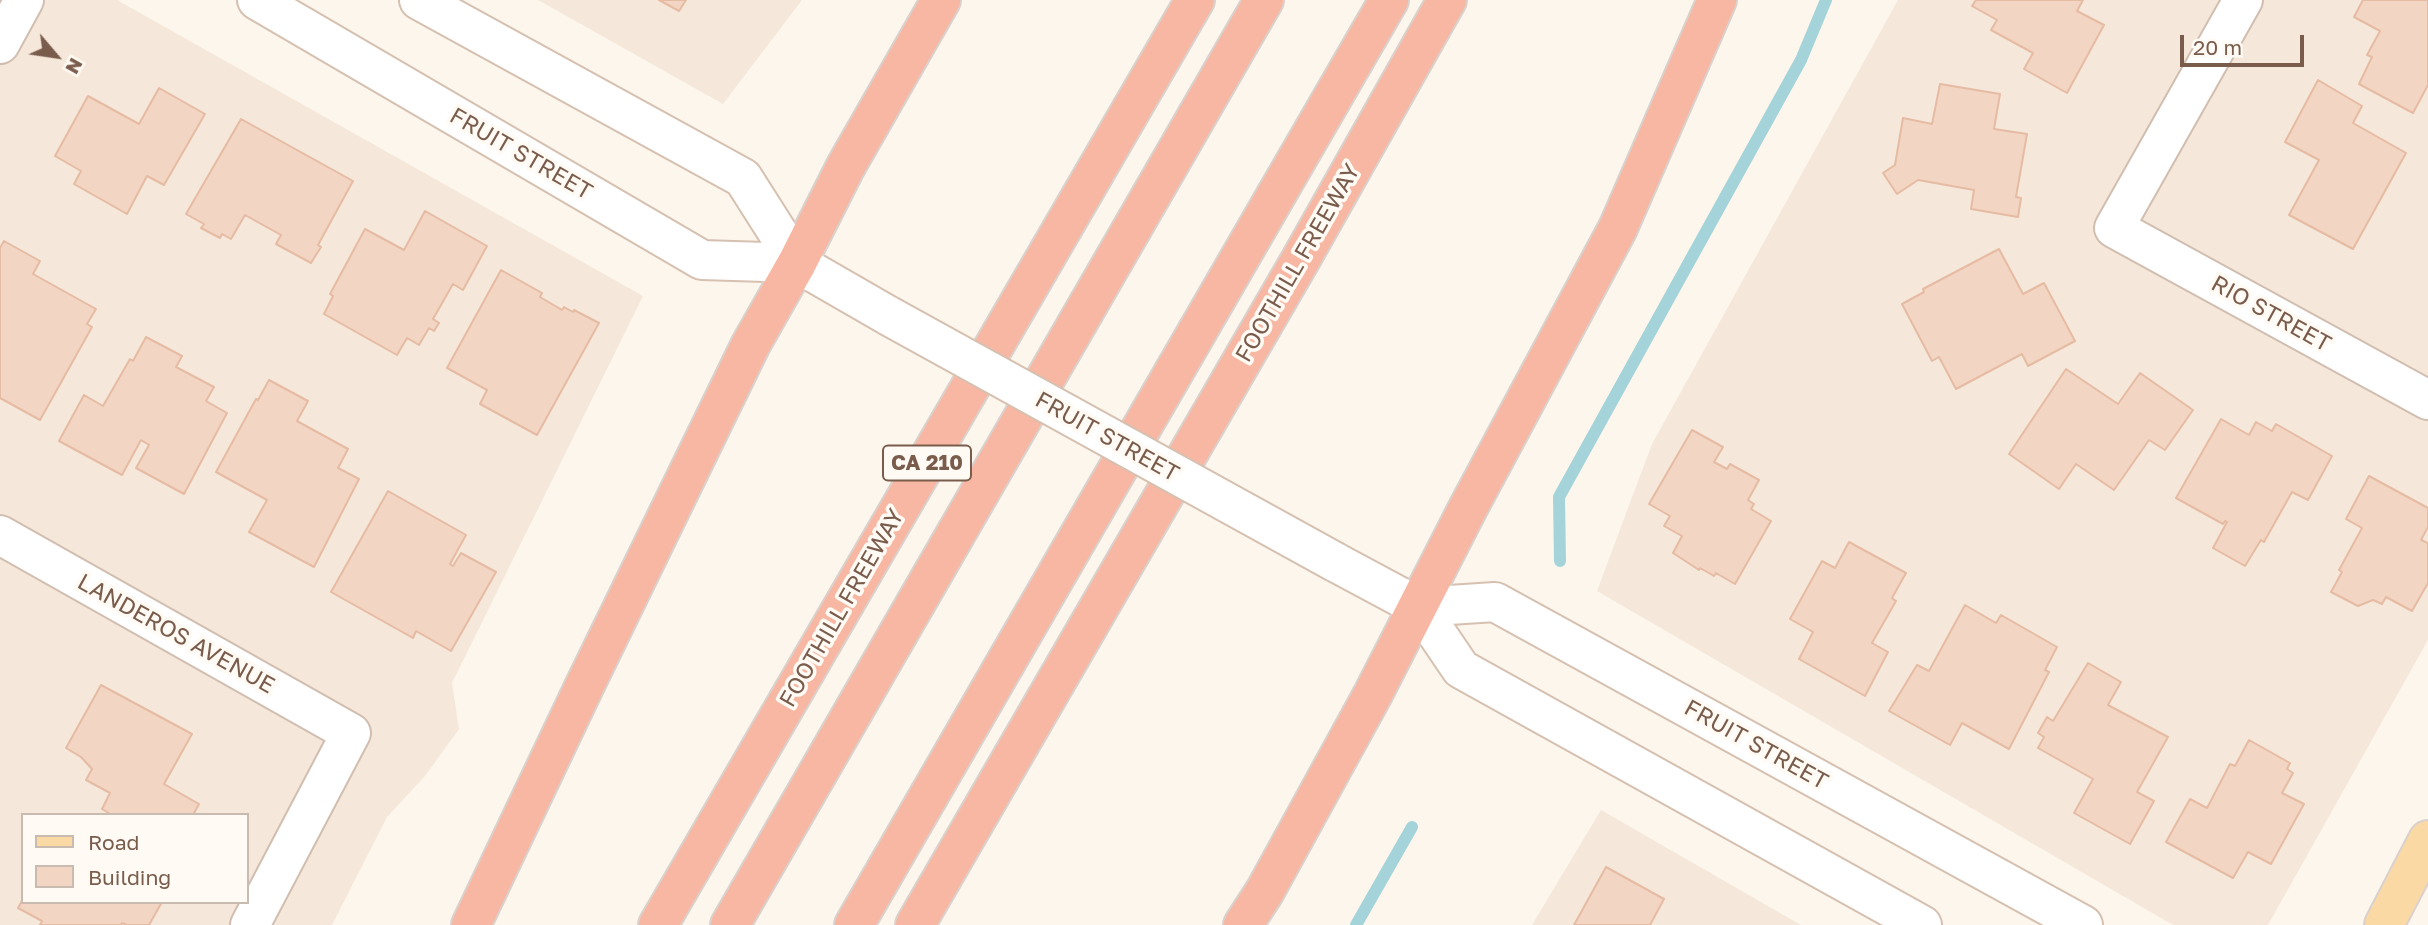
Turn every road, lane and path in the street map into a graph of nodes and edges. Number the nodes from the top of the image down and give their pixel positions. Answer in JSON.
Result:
{"nodes":[{"id":1,"x":24,"y":0,"type":"edge"},
{"id":2,"x":257,"y":0,"type":"edge"},
{"id":3,"x":419,"y":0,"type":"edge"},
{"id":4,"x":941,"y":0,"type":"edge"},
{"id":5,"x":1195,"y":0,"type":"edge"},
{"id":6,"x":1264,"y":0,"type":"edge"},
{"id":7,"x":1390,"y":0,"type":"edge"},
{"id":8,"x":1447,"y":0,"type":"edge"},
{"id":9,"x":1717,"y":0,"type":"edge"},
{"id":10,"x":2243,"y":0,"type":"edge"},
{"id":11,"x":0,"y":44,"type":"edge"},
{"id":12,"x":797,"y":263,"type":"junction"},
{"id":13,"x":2428,"y":400,"type":"edge"},
{"id":14,"x":0,"y":535,"type":"edge"},
{"id":15,"x":1419,"y":607,"type":"junction"},
{"id":16,"x":2428,"y":840,"type":"edge"},
{"id":17,"x":250,"y":925,"type":"edge"},
{"id":18,"x":471,"y":925,"type":"edge"},
{"id":19,"x":658,"y":925,"type":"edge"},
{"id":20,"x":730,"y":925,"type":"edge"},
{"id":21,"x":854,"y":925,"type":"edge"},
{"id":22,"x":915,"y":925,"type":"edge"},
{"id":23,"x":1243,"y":925,"type":"edge"},
{"id":24,"x":1922,"y":925,"type":"edge"},
{"id":25,"x":2083,"y":925,"type":"edge"},
{"id":26,"x":2384,"y":925,"type":"edge"}],
"edges":[{"from":1,"to":11,"type":"main road"},
{"from":2,"to":12,"type":"main road","name":"FRUIT STREET"},
{"from":3,"to":12,"type":"main road","name":"FRUIT STREET"},
{"from":4,"to":12,"type":"highway"},
{"from":5,"to":19,"type":"highway","name":"FOOTHILL FREEWAY","number":"CA 210"},
{"from":6,"to":20,"type":"highway"},
{"from":7,"to":21,"type":"highway"},
{"from":8,"to":22,"type":"highway","name":"FOOTHILL FREEWAY"},
{"from":9,"to":15,"type":"highway"},
{"from":10,"to":13,"type":"main road","name":"RIO STREET"},
{"from":12,"to":15,"type":"main road","name":"FRUIT STREET","bridge":true},
{"from":12,"to":18,"type":"highway"},
{"from":14,"to":17,"type":"main road","name":"LANDEROS AVENUE"},
{"from":15,"to":23,"type":"highway"},
{"from":15,"to":24,"type":"main road","name":"FRUIT STREET"},
{"from":15,"to":25,"type":"main road","name":"FRUIT STREET"},
{"from":16,"to":26,"type":"main road"}]}
